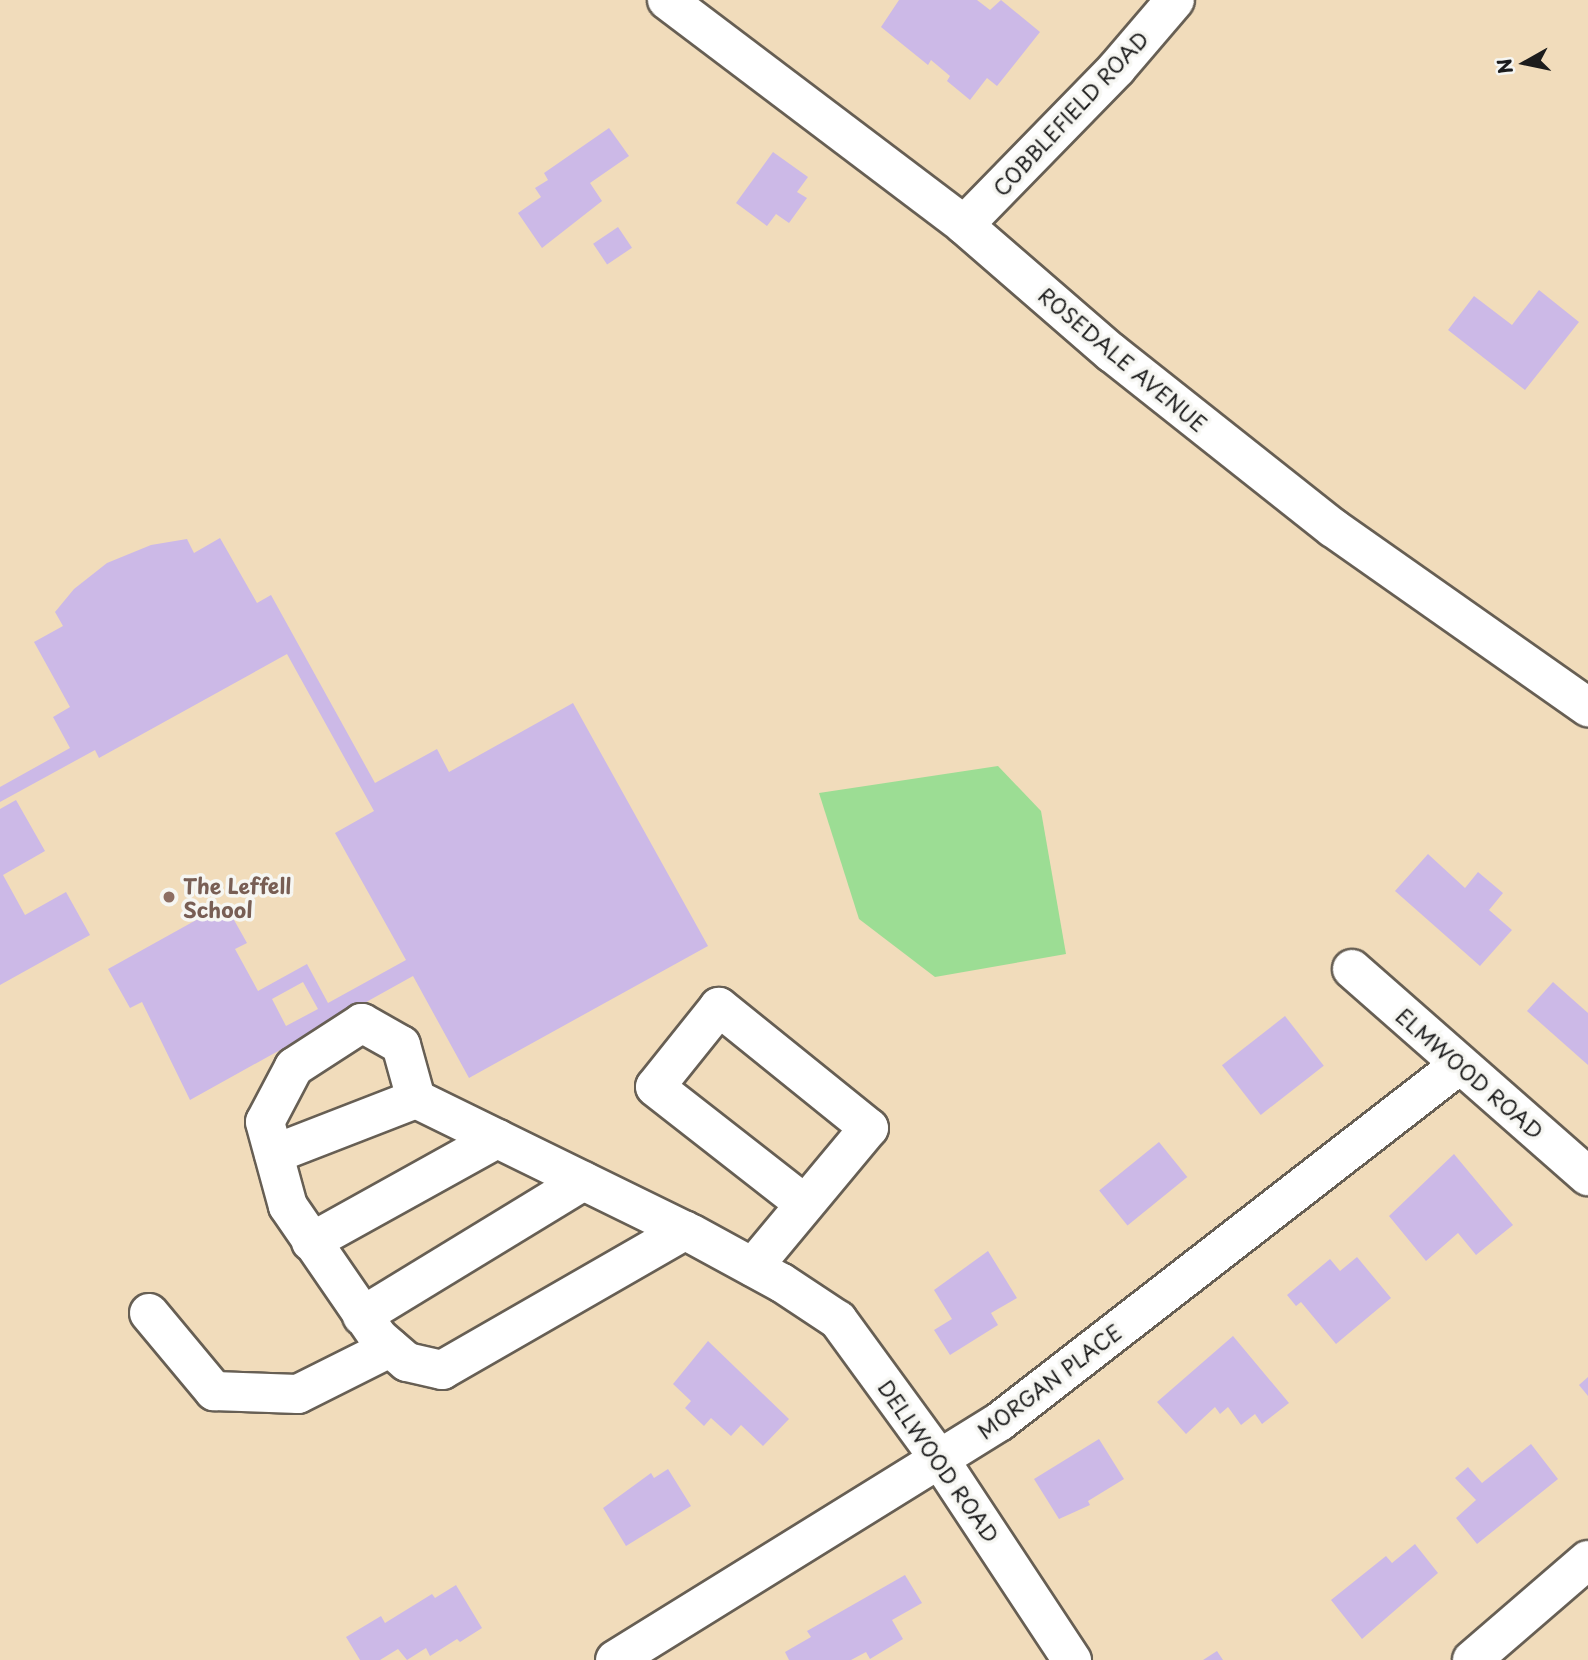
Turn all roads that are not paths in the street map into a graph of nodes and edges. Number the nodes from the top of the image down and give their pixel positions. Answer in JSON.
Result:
{"nodes":[{"id":1,"x":667,"y":0,"type":"edge"},
{"id":2,"x":1175,"y":0,"type":"edge"},
{"id":3,"x":964,"y":225,"type":"junction"},
{"id":4,"x":1588,"y":707,"type":"edge"},
{"id":5,"x":1352,"y":970,"type":"dead end"},
{"id":6,"x":1458,"y":1066,"type":"junction"},
{"id":7,"x":416,"y":1099,"type":"junction"},
{"id":8,"x":269,"y":1138,"type":"junction"},
{"id":9,"x":496,"y":1139,"type":"junction"},
{"id":10,"x":1588,"y":1176,"type":"edge"},
{"id":11,"x":583,"y":1181,"type":"junction"},
{"id":12,"x":805,"y":1204,"type":"junction"},
{"id":13,"x":685,"y":1230,"type":"junction"},
{"id":14,"x":311,"y":1242,"type":"junction"},
{"id":15,"x":767,"y":1275,"type":"junction"},
{"id":16,"x":149,"y":1312,"type":"dead end"},
{"id":17,"x":362,"y":1316,"type":"junction"},
{"id":18,"x":390,"y":1348,"type":"junction"},
{"id":19,"x":940,"y":1460,"type":"junction"},
{"id":20,"x":1588,"y":1560,"type":"edge"},
{"id":21,"x":615,"y":1660,"type":"edge"},
{"id":22,"x":1072,"y":1660,"type":"edge"},
{"id":23,"x":1472,"y":1660,"type":"edge"}],
"edges":[{"from":1,"to":3,"type":"street","name":"ROSEDALE AVENUE"},
{"from":2,"to":3,"type":"street","name":"COBBLEFIELD ROAD"},
{"from":3,"to":4,"type":"street","name":"ROSEDALE AVENUE"},
{"from":5,"to":6,"type":"street","name":"ELMWOOD ROAD"},
{"from":6,"to":10,"type":"street","name":"ELMWOOD ROAD"},
{"from":6,"to":19,"type":"street","name":"MORGAN PLACE"},
{"from":7,"to":8,"type":"street"},
{"from":7,"to":8,"type":"street"},
{"from":7,"to":9,"type":"street","name":"DELLWOOD ROAD"},
{"from":8,"to":14,"type":"street"},
{"from":9,"to":11,"type":"street","name":"DELLWOOD ROAD"},
{"from":9,"to":14,"type":"street"},
{"from":11,"to":13,"type":"street","name":"DELLWOOD ROAD"},
{"from":11,"to":17,"type":"street"},
{"from":12,"to":12,"type":"street"},
{"from":12,"to":15,"type":"street"},
{"from":13,"to":15,"type":"street","name":"DELLWOOD ROAD"},
{"from":13,"to":18,"type":"street"},
{"from":14,"to":17,"type":"street"},
{"from":15,"to":19,"type":"street","name":"DELLWOOD ROAD"},
{"from":16,"to":18,"type":"street"},
{"from":17,"to":18,"type":"street"},
{"from":19,"to":21,"type":"street","name":"MORGAN PLACE"},
{"from":19,"to":22,"type":"street","name":"DELLWOOD ROAD"},
{"from":20,"to":23,"type":"street"}]}
